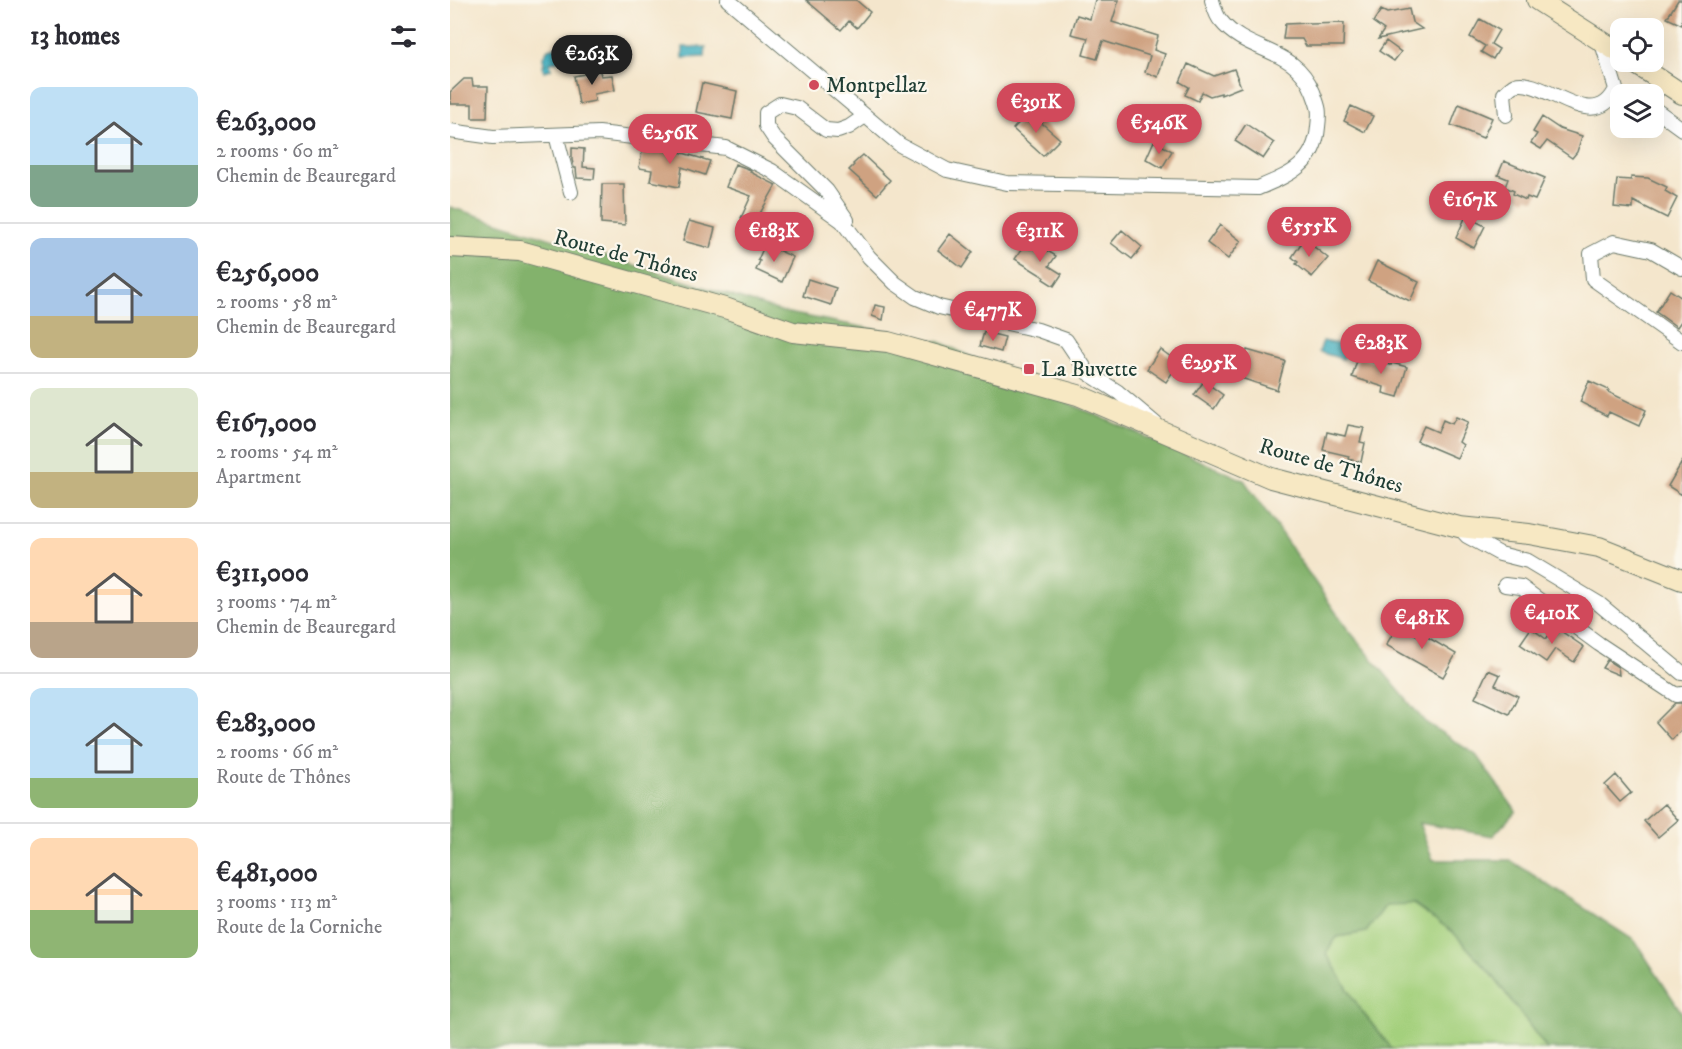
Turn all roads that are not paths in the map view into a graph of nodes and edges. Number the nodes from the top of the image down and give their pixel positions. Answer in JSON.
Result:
{"nodes":[{"id":1,"x":728,"y":0,"type":"edge"},
{"id":2,"x":1212,"y":0,"type":"edge"},
{"id":3,"x":1537,"y":0,"type":"edge"},
{"id":4,"x":1601,"y":40,"type":"junction"},
{"id":5,"x":1610,"y":46,"type":"edge"},
{"id":6,"x":1642,"y":72,"type":"edge"},
{"id":7,"x":1653,"y":84,"type":"edge"},
{"id":8,"x":1664,"y":90,"type":"edge"},
{"id":9,"x":1682,"y":94,"type":"edge"},
{"id":10,"x":1506,"y":115,"type":"dead end"},
{"id":11,"x":865,"y":116,"type":"junction"},
{"id":12,"x":1664,"y":116,"type":"edge"},
{"id":13,"x":1682,"y":129,"type":"edge"},
{"id":14,"x":450,"y":131,"type":"edge"},
{"id":15,"x":556,"y":135,"type":"junction"},
{"id":16,"x":571,"y":192,"type":"dead end"},
{"id":17,"x":852,"y":234,"type":"junction"},
{"id":18,"x":450,"y":247,"type":"edge"},
{"id":19,"x":1682,"y":268,"type":"edge"},
{"id":20,"x":1682,"y":342,"type":"edge"},
{"id":21,"x":1088,"y":374,"type":"junction"},
{"id":22,"x":1068,"y":392,"type":"junction"},
{"id":23,"x":1167,"y":433,"type":"junction"},
{"id":24,"x":1459,"y":527,"type":"junction"},
{"id":25,"x":1682,"y":580,"type":"edge"},
{"id":26,"x":1505,"y":585,"type":"dead end"},
{"id":27,"x":1682,"y":673,"type":"edge"},
{"id":28,"x":1682,"y":694,"type":"edge"}],
"edges":[{"from":1,"to":11,"type":"street"},
{"from":2,"to":11,"type":"street"},
{"from":3,"to":4,"type":"main road"},
{"from":4,"to":5,"type":"main road"},
{"from":4,"to":10,"type":"street"},
{"from":6,"to":7,"type":"main road"},
{"from":8,"to":9,"type":"main road"},
{"from":11,"to":17,"type":"street"},
{"from":12,"to":13,"type":"street"},
{"from":14,"to":15,"type":"street"},
{"from":15,"to":16,"type":"street"},
{"from":15,"to":17,"type":"street"},
{"from":17,"to":21,"type":"street"},
{"from":18,"to":22,"type":"main road","name":"Route de Thônes"},
{"from":19,"to":20,"type":"street"},
{"from":21,"to":22,"type":"street"},
{"from":21,"to":23,"type":"street"},
{"from":22,"to":23,"type":"main road","name":"Route de Thônes"},
{"from":23,"to":24,"type":"main road","name":"Route de Thônes"},
{"from":24,"to":25,"type":"main road","name":"Route de Thônes"},
{"from":24,"to":27,"type":"street"},
{"from":26,"to":28,"type":"street"}]}
